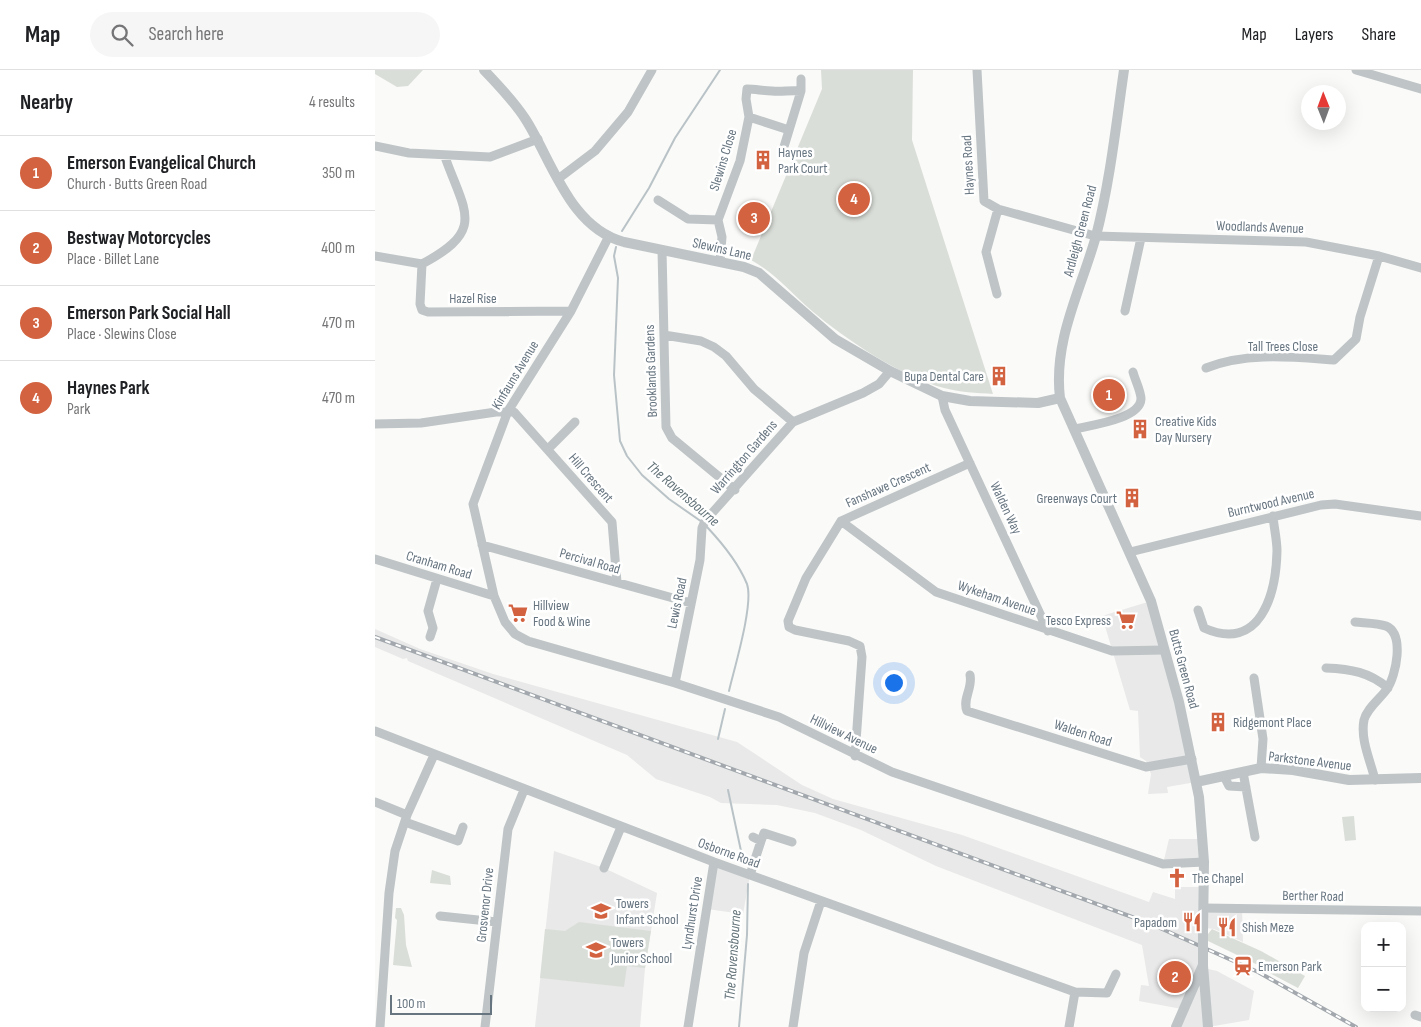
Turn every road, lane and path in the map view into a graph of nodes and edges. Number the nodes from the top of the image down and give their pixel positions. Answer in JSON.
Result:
{"nodes":[{"id":1,"x":484,"y":70,"type":"edge"},
{"id":2,"x":652,"y":70,"type":"edge"},
{"id":3,"x":977,"y":70,"type":"edge"},
{"id":4,"x":1124,"y":70,"type":"edge"},
{"id":5,"x":1356,"y":70,"type":"edge"},
{"id":6,"x":801,"y":78,"type":"dead end"},
{"id":7,"x":1421,"y":88,"type":"edge"},
{"id":8,"x":801,"y":91,"type":"junction"},
{"id":9,"x":749,"y":117,"type":"junction"},
{"id":10,"x":789,"y":130,"type":"junction"},
{"id":11,"x":538,"y":139,"type":"junction"},
{"id":12,"x":375,"y":146,"type":"edge"},
{"id":13,"x":783,"y":150,"type":"dead end"},
{"id":14,"x":445,"y":157,"type":"junction"},
{"id":15,"x":558,"y":179,"type":"junction"},
{"id":16,"x":658,"y":200,"type":"dead end"},
{"id":17,"x":998,"y":209,"type":"junction"},
{"id":18,"x":718,"y":220,"type":"junction"},
{"id":19,"x":609,"y":236,"type":"junction"},
{"id":20,"x":1095,"y":236,"type":"junction"},
{"id":21,"x":1141,"y":238,"type":"junction"},
{"id":22,"x":661,"y":250,"type":"junction"},
{"id":23,"x":375,"y":256,"type":"edge"},
{"id":24,"x":1379,"y":256,"type":"junction"},
{"id":25,"x":720,"y":261,"type":"junction"},
{"id":26,"x":422,"y":264,"type":"junction"},
{"id":27,"x":1421,"y":268,"type":"edge"},
{"id":28,"x":997,"y":294,"type":"dead end"},
{"id":29,"x":571,"y":311,"type":"junction"},
{"id":30,"x":1125,"y":311,"type":"dead end"},
{"id":31,"x":664,"y":335,"type":"junction"},
{"id":32,"x":1206,"y":368,"type":"dead end"},
{"id":33,"x":890,"y":370,"type":"junction"},
{"id":34,"x":1133,"y":372,"type":"dead end"},
{"id":35,"x":941,"y":396,"type":"junction"},
{"id":36,"x":1060,"y":398,"type":"junction"},
{"id":37,"x":508,"y":411,"type":"junction"},
{"id":38,"x":575,"y":422,"type":"dead end"},
{"id":39,"x":793,"y":422,"type":"junction"},
{"id":40,"x":375,"y":424,"type":"edge"},
{"id":41,"x":1075,"y":429,"type":"junction"},
{"id":42,"x":548,"y":449,"type":"junction"},
{"id":43,"x":970,"y":463,"type":"junction"},
{"id":44,"x":735,"y":490,"type":"junction"},
{"id":45,"x":1273,"y":516,"type":"junction"},
{"id":46,"x":1421,"y":516,"type":"edge"},
{"id":47,"x":841,"y":521,"type":"junction"},
{"id":48,"x":704,"y":524,"type":"joint"},
{"id":49,"x":482,"y":545,"type":"junction"},
{"id":50,"x":1130,"y":552,"type":"junction"},
{"id":51,"x":375,"y":559,"type":"edge"},
{"id":52,"x":437,"y":579,"type":"junction"},
{"id":53,"x":617,"y":582,"type":"junction"},
{"id":54,"x":494,"y":596,"type":"junction"},
{"id":55,"x":691,"y":603,"type":"junction"},
{"id":56,"x":1198,"y":610,"type":"dead end"},
{"id":57,"x":1355,"y":622,"type":"dead end"},
{"id":58,"x":1048,"y":631,"type":"junction"},
{"id":59,"x":430,"y":637,"type":"dead end"},
{"id":60,"x":1164,"y":650,"type":"junction"},
{"id":61,"x":1327,"y":668,"type":"dead end"},
{"id":62,"x":970,"y":675,"type":"dead end"},
{"id":63,"x":1254,"y":678,"type":"dead end"},
{"id":64,"x":675,"y":683,"type":"junction"},
{"id":65,"x":1388,"y":688,"type":"junction"},
{"id":66,"x":375,"y":731,"type":"edge"},
{"id":67,"x":434,"y":755,"type":"junction"},
{"id":68,"x":855,"y":756,"type":"junction"},
{"id":69,"x":1192,"y":759,"type":"junction"},
{"id":70,"x":1261,"y":768,"type":"junction"},
{"id":71,"x":1243,"y":772,"type":"junction"},
{"id":72,"x":1224,"y":776,"type":"junction"},
{"id":73,"x":1421,"y":778,"type":"edge"},
{"id":74,"x":1375,"y":780,"type":"junction"},
{"id":75,"x":1196,"y":782,"type":"junction"},
{"id":76,"x":1246,"y":787,"type":"junction"},
{"id":77,"x":524,"y":790,"type":"junction"},
{"id":78,"x":375,"y":802,"type":"edge"},
{"id":79,"x":406,"y":818,"type":"junction"},
{"id":80,"x":463,"y":827,"type":"dead end"},
{"id":81,"x":621,"y":827,"type":"junction"},
{"id":82,"x":1255,"y":836,"type":"dead end"},
{"id":83,"x":792,"y":842,"type":"dead end"},
{"id":84,"x":714,"y":862,"type":"junction"},
{"id":85,"x":1204,"y":862,"type":"junction"},
{"id":86,"x":604,"y":868,"type":"dead end"},
{"id":87,"x":750,"y":875,"type":"junction"},
{"id":88,"x":821,"y":901,"type":"junction"},
{"id":89,"x":1204,"y":908,"type":"junction"},
{"id":90,"x":1421,"y":911,"type":"edge"},
{"id":91,"x":440,"y":916,"type":"dead end"},
{"id":92,"x":497,"y":922,"type":"junction"},
{"id":93,"x":1203,"y":965,"type":"junction"},
{"id":94,"x":1116,"y":974,"type":"dead end"},
{"id":95,"x":1075,"y":992,"type":"junction"},
{"id":96,"x":1188,"y":996,"type":"junction"},
{"id":97,"x":1204,"y":999,"type":"junction"},
{"id":98,"x":379,"y":1027,"type":"edge"},
{"id":99,"x":485,"y":1027,"type":"edge"},
{"id":100,"x":688,"y":1027,"type":"edge"},
{"id":101,"x":793,"y":1027,"type":"edge"},
{"id":102,"x":1069,"y":1027,"type":"edge"},
{"id":103,"x":1176,"y":1027,"type":"edge"},
{"id":104,"x":1208,"y":1027,"type":"edge"}],
"edges":[{"from":1,"to":11,"type":"street","name":"Slewins Lane"},
{"from":2,"to":15,"type":"street"},
{"from":3,"to":17,"type":"street","name":"Haynes Road"},
{"from":4,"to":20,"type":"street","name":"Ardleigh Green Road"},
{"from":5,"to":7,"type":"street"},
{"from":6,"to":8,"type":"street"},
{"from":8,"to":9,"type":"street","name":"Slewins Close"},
{"from":8,"to":10,"type":"street"},
{"from":9,"to":10,"type":"street"},
{"from":9,"to":18,"type":"street","name":"Slewins Close"},
{"from":10,"to":13,"type":"street"},
{"from":11,"to":14,"type":"street"},
{"from":11,"to":15,"type":"street","name":"Slewins Lane"},
{"from":12,"to":14,"type":"street"},
{"from":14,"to":26,"type":"street"},
{"from":15,"to":19,"type":"street","name":"Slewins Lane"},
{"from":16,"to":18,"type":"street"},
{"from":17,"to":20,"type":"street"},
{"from":17,"to":28,"type":"street"},
{"from":18,"to":25,"type":"street"},
{"from":19,"to":22,"type":"street","name":"Slewins Lane"},
{"from":19,"to":29,"type":"street","name":"Kinfauns Avenue"},
{"from":20,"to":21,"type":"street","name":"Woodlands Avenue"},
{"from":20,"to":36,"type":"street","name":"Ardleigh Green Road"},
{"from":21,"to":24,"type":"street","name":"Woodlands Avenue"},
{"from":21,"to":30,"type":"street"},
{"from":22,"to":25,"type":"street","name":"Slewins Lane"},
{"from":22,"to":31,"type":"street","name":"Brooklands Gardens"},
{"from":23,"to":26,"type":"street"},
{"from":24,"to":27,"type":"street","name":"Woodlands Avenue"},
{"from":24,"to":32,"type":"street","name":"Tall Trees Close"},
{"from":25,"to":33,"type":"street","name":"Slewins Lane"},
{"from":26,"to":29,"type":"street","name":"Hazel Rise"},
{"from":29,"to":37,"type":"street","name":"Kinfauns Avenue"},
{"from":31,"to":39,"type":"street"},
{"from":31,"to":44,"type":"street","name":"Brooklands Gardens"},
{"from":33,"to":35,"type":"street","name":"Slewins Lane"},
{"from":33,"to":39,"type":"street","name":"Warrington Gardens"},
{"from":34,"to":41,"type":"street"},
{"from":35,"to":36,"type":"street","name":"Slewins Lane"},
{"from":35,"to":43,"type":"street","name":"Walden Way"},
{"from":36,"to":41,"type":"street","name":"Butts Green Road"},
{"from":37,"to":40,"type":"street"},
{"from":37,"to":42,"type":"street","name":"Hill Crescent"},
{"from":37,"to":49,"type":"street","name":"Kinfauns Avenue"},
{"from":38,"to":42,"type":"street"},
{"from":39,"to":44,"type":"street","name":"Warrington Gardens"},
{"from":41,"to":50,"type":"street","name":"Butts Green Road"},
{"from":42,"to":53,"type":"street","name":"Hill Crescent"},
{"from":43,"to":47,"type":"street","name":"Fanshawe Crescent"},
{"from":43,"to":58,"type":"street","name":"Walden Way"},
{"from":44,"to":48,"type":"street","name":"Warrington Gardens"},
{"from":45,"to":46,"type":"street","name":"Burntwood Avenue"},
{"from":45,"to":50,"type":"street","name":"Burntwood Avenue"},
{"from":45,"to":56,"type":"street"},
{"from":47,"to":58,"type":"street","name":"Wykeham Avenue"},
{"from":47,"to":68,"type":"street","name":"Fanshawe Crescent"},
{"from":48,"to":55,"type":"street","name":"Lewis Road"},
{"from":49,"to":53,"type":"street","name":"Percival Road"},
{"from":49,"to":54,"type":"street","name":"Kinfauns Avenue"},
{"from":50,"to":60,"type":"street","name":"Butts Green Road"},
{"from":51,"to":52,"type":"street","name":"Cranham Road"},
{"from":52,"to":54,"type":"street","name":"Cranham Road"},
{"from":52,"to":59,"type":"street"},
{"from":53,"to":55,"type":"street","name":"Percival Road"},
{"from":54,"to":64,"type":"street","name":"Hillview Avenue"},
{"from":55,"to":64,"type":"street","name":"Lewis Road"},
{"from":57,"to":65,"type":"street"},
{"from":58,"to":60,"type":"street","name":"Wykeham Avenue"},
{"from":60,"to":69,"type":"street","name":"Butts Green Road"},
{"from":61,"to":65,"type":"street"},
{"from":62,"to":69,"type":"street","name":"Walden Road"},
{"from":63,"to":70,"type":"street"},
{"from":64,"to":68,"type":"street","name":"Hillview Avenue"},
{"from":65,"to":74,"type":"street"},
{"from":66,"to":67,"type":"street","name":"Osborne Road"},
{"from":67,"to":77,"type":"street","name":"Osborne Road"},
{"from":67,"to":79,"type":"street"},
{"from":68,"to":85,"type":"street","name":"Hillview Avenue"},
{"from":69,"to":75,"type":"street","name":"Butts Green Road"},
{"from":70,"to":71,"type":"street","name":"Parkstone Avenue"},
{"from":70,"to":74,"type":"street","name":"Parkstone Avenue"},
{"from":71,"to":72,"type":"street","name":"Parkstone Avenue"},
{"from":71,"to":76,"type":"street"},
{"from":72,"to":75,"type":"street","name":"Parkstone Avenue"},
{"from":72,"to":76,"type":"street"},
{"from":73,"to":74,"type":"street","name":"Parkstone Avenue"},
{"from":75,"to":85,"type":"street","name":"Butts Green Road"},
{"from":76,"to":82,"type":"street"},
{"from":77,"to":81,"type":"street","name":"Osborne Road"},
{"from":77,"to":92,"type":"street","name":"Grosvenor Drive"},
{"from":78,"to":79,"type":"street"},
{"from":79,"to":80,"type":"street"},
{"from":79,"to":98,"type":"street"},
{"from":81,"to":84,"type":"street","name":"Osborne Road"},
{"from":81,"to":86,"type":"street"},
{"from":83,"to":87,"type":"street"},
{"from":84,"to":87,"type":"street","name":"Osborne Road"},
{"from":84,"to":100,"type":"street","name":"Lyndhurst Drive"},
{"from":85,"to":89,"type":"street","name":"Butts Green Road"},
{"from":87,"to":88,"type":"street","name":"Osborne Road"},
{"from":88,"to":95,"type":"street","name":"Osborne Road"},
{"from":88,"to":101,"type":"street"},
{"from":89,"to":90,"type":"street","name":"Berther Road"},
{"from":89,"to":93,"type":"street","name":"Butts Green Road","bridge":true},
{"from":91,"to":92,"type":"street"},
{"from":92,"to":99,"type":"street","name":"Grosvenor Drive"},
{"from":93,"to":96,"type":"street"},
{"from":93,"to":97,"type":"street","name":"Butts Green Road"},
{"from":94,"to":95,"type":"street","name":"Osborne Road"},
{"from":95,"to":102,"type":"street"},
{"from":96,"to":97,"type":"street"},
{"from":96,"to":103,"type":"street"},
{"from":97,"to":104,"type":"street","name":"Butts Green Road"}]}
